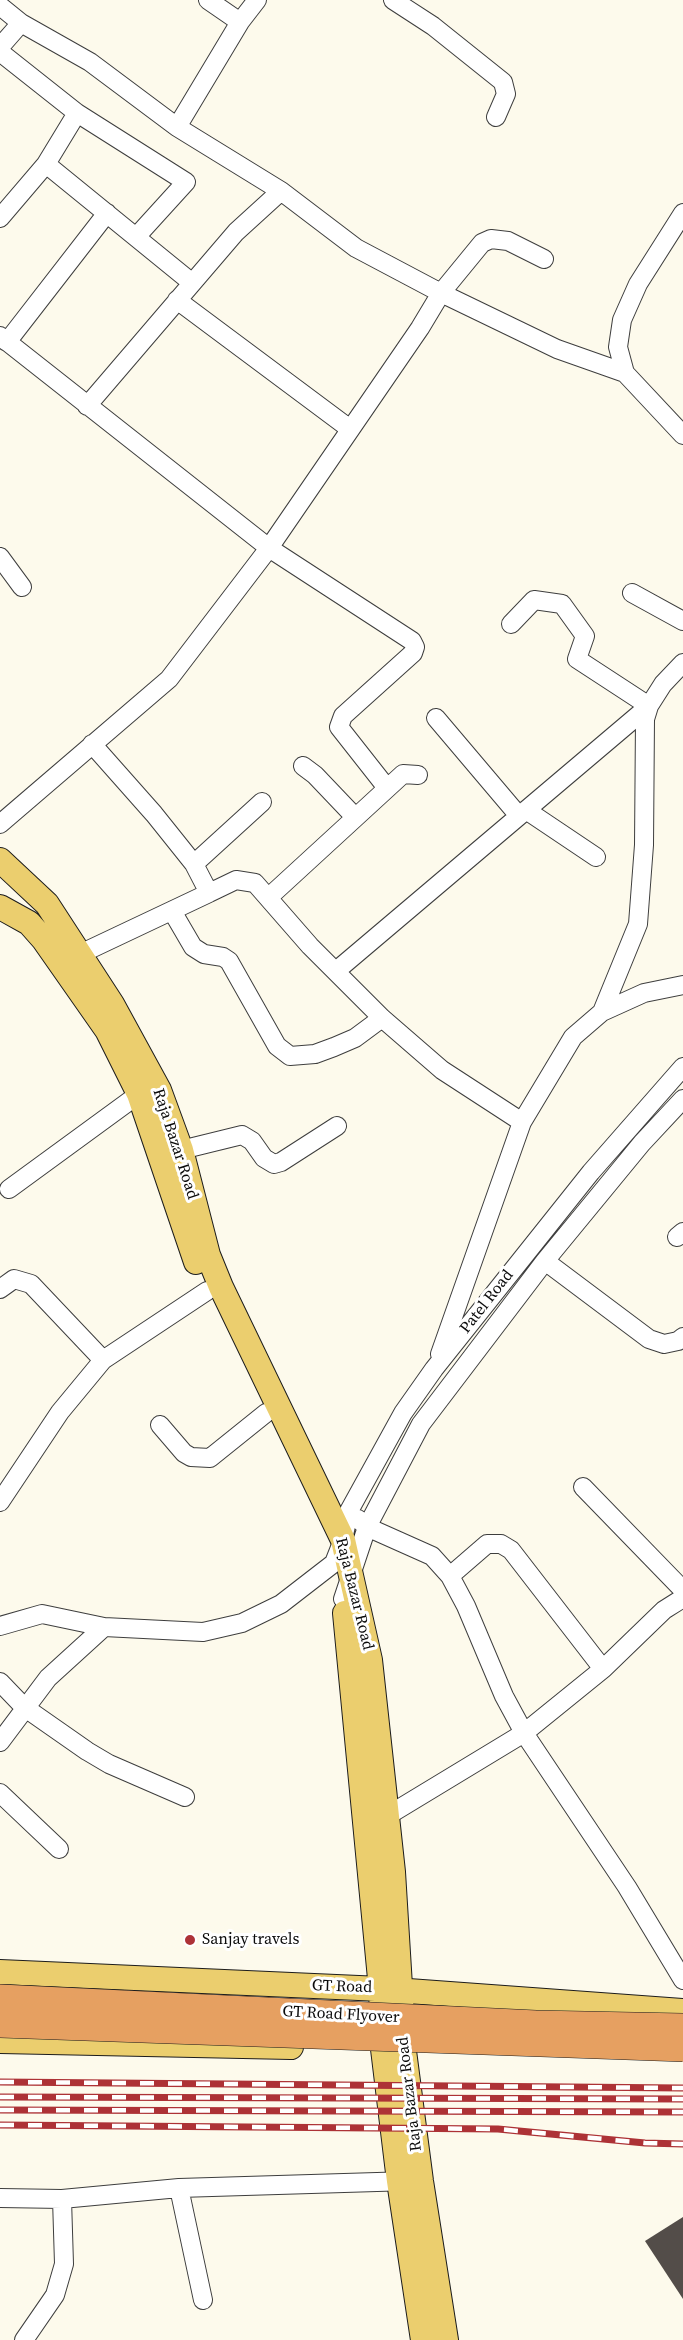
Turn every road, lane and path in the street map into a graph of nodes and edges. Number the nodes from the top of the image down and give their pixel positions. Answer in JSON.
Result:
{"nodes":[{"id":1,"x":208,"y":0,"type":"edge"},
{"id":2,"x":257,"y":0,"type":"edge"},
{"id":3,"x":393,"y":0,"type":"edge"},
{"id":4,"x":0,"y":6,"type":"edge"},
{"id":5,"x":240,"y":21,"type":"junction"},
{"id":6,"x":21,"y":23,"type":"junction"},
{"id":7,"x":0,"y":47,"type":"edge"},
{"id":8,"x":0,"y":52,"type":"edge"},
{"id":9,"x":77,"y":113,"type":"junction"},
{"id":10,"x":496,"y":117,"type":"dead end"},
{"id":11,"x":177,"y":127,"type":"junction"},
{"id":12,"x":46,"y":164,"type":"junction"},
{"id":13,"x":281,"y":191,"type":"junction"},
{"id":14,"x":107,"y":213,"type":"junction"},
{"id":15,"x":683,"y":213,"type":"edge"},
{"id":16,"x":0,"y":218,"type":"edge"},
{"id":17,"x":136,"y":237,"type":"junction"},
{"id":18,"x":544,"y":259,"type":"dead end"},
{"id":19,"x":191,"y":282,"type":"junction"},
{"id":20,"x":441,"y":293,"type":"junction"},
{"id":21,"x":177,"y":300,"type":"junction"},
{"id":22,"x":3,"y":339,"type":"edge"},
{"id":23,"x":625,"y":373,"type":"junction"},
{"id":24,"x":87,"y":406,"type":"junction"},
{"id":25,"x":350,"y":429,"type":"junction"},
{"id":26,"x":683,"y":435,"type":"edge"},
{"id":27,"x":269,"y":548,"type":"junction"},
{"id":28,"x":0,"y":557,"type":"edge"},
{"id":29,"x":22,"y":587,"type":"dead end"},
{"id":30,"x":632,"y":593,"type":"dead end"},
{"id":31,"x":683,"y":621,"type":"edge"},
{"id":32,"x":511,"y":624,"type":"dead end"},
{"id":33,"x":683,"y":663,"type":"edge"},
{"id":34,"x":649,"y":706,"type":"junction"},
{"id":35,"x":436,"y":718,"type":"dead end"},
{"id":36,"x":92,"y":744,"type":"junction"},
{"id":37,"x":303,"y":766,"type":"dead end"},
{"id":38,"x":418,"y":775,"type":"dead end"},
{"id":39,"x":387,"y":788,"type":"junction"},
{"id":40,"x":262,"y":802,"type":"dead end"},
{"id":41,"x":523,"y":813,"type":"junction"},
{"id":42,"x":354,"y":818,"type":"junction"},
{"id":43,"x":0,"y":824,"type":"edge"},
{"id":44,"x":596,"y":857,"type":"dead end"},
{"id":45,"x":0,"y":860,"type":"edge"},
{"id":46,"x":194,"y":864,"type":"junction"},
{"id":47,"x":209,"y":893,"type":"junction"},
{"id":48,"x":269,"y":897,"type":"junction"},
{"id":49,"x":0,"y":907,"type":"edge"},
{"id":50,"x":172,"y":911,"type":"junction"},
{"id":51,"x":80,"y":954,"type":"junction"},
{"id":52,"x":336,"y":971,"type":"junction"},
{"id":53,"x":683,"y":985,"type":"edge"},
{"id":54,"x":602,"y":1012,"type":"junction"},
{"id":55,"x":382,"y":1018,"type":"junction"},
{"id":56,"x":683,"y":1067,"type":"edge"},
{"id":57,"x":139,"y":1094,"type":"junction"},
{"id":58,"x":683,"y":1099,"type":"edge"},
{"id":59,"x":522,"y":1122,"type":"junction"},
{"id":60,"x":337,"y":1126,"type":"dead end"},
{"id":61,"x":181,"y":1150,"type":"junction"},
{"id":62,"x":9,"y":1189,"type":"dead end"},
{"id":63,"x":545,"y":1261,"type":"junction"},
{"id":64,"x":0,"y":1289,"type":"edge"},
{"id":65,"x":207,"y":1291,"type":"junction"},
{"id":66,"x":683,"y":1337,"type":"edge"},
{"id":67,"x":103,"y":1360,"type":"junction"},
{"id":68,"x":434,"y":1370,"type":"junction"},
{"id":69,"x":266,"y":1413,"type":"junction"},
{"id":70,"x":160,"y":1425,"type":"dead end"},
{"id":71,"x":583,"y":1487,"type":"dead end"},
{"id":72,"x":0,"y":1502,"type":"edge"},
{"id":73,"x":349,"y":1511,"type":"junction"},
{"id":74,"x":367,"y":1527,"type":"junction"},
{"id":75,"x":343,"y":1540,"type":"junction"},
{"id":76,"x":343,"y":1568,"type":"junction"},
{"id":77,"x":450,"y":1576,"type":"junction"},
{"id":78,"x":683,"y":1590,"type":"edge"},
{"id":79,"x":683,"y":1598,"type":"edge"},
{"id":80,"x":0,"y":1626,"type":"edge"},
{"id":81,"x":104,"y":1627,"type":"junction"},
{"id":82,"x":603,"y":1669,"type":"junction"},
{"id":83,"x":0,"y":1682,"type":"edge"},
{"id":84,"x":24,"y":1707,"type":"junction"},
{"id":85,"x":524,"y":1733,"type":"junction"},
{"id":86,"x":0,"y":1742,"type":"edge"},
{"id":87,"x":0,"y":1793,"type":"edge"},
{"id":88,"x":185,"y":1797,"type":"dead end"},
{"id":89,"x":387,"y":1816,"type":"junction"},
{"id":90,"x":59,"y":1849,"type":"dead end"},
{"id":91,"x":0,"y":1972,"type":"edge"},
{"id":92,"x":683,"y":1980,"type":"edge"},
{"id":93,"x":391,"y":1990,"type":"junction"},
{"id":94,"x":0,"y":1998,"type":"edge"},
{"id":95,"x":683,"y":2012,"type":"edge"},
{"id":96,"x":0,"y":2024,"type":"edge"},
{"id":97,"x":683,"y":2027,"type":"edge"},
{"id":98,"x":0,"y":2041,"type":"edge"},
{"id":99,"x":683,"y":2048,"type":"edge"},
{"id":100,"x":393,"y":2050,"type":"junction"},
{"id":101,"x":683,"y":2057,"type":"edge"},
{"id":102,"x":410,"y":2181,"type":"junction"},
{"id":103,"x":179,"y":2188,"type":"junction"},
{"id":104,"x":0,"y":2199,"type":"edge"},
{"id":105,"x":62,"y":2199,"type":"junction"},
{"id":106,"x":204,"y":2300,"type":"dead end"},
{"id":107,"x":24,"y":2340,"type":"edge"},
{"id":108,"x":423,"y":2340,"type":"edge"},
{"id":109,"x":446,"y":2340,"type":"edge"}],
"edges":[{"from":1,"to":5,"type":"street"},
{"from":2,"to":5,"type":"street"},
{"from":3,"to":10,"type":"street"},
{"from":4,"to":6,"type":"street"},
{"from":5,"to":11,"type":"street"},
{"from":6,"to":7,"type":"street"},
{"from":6,"to":11,"type":"street"},
{"from":8,"to":9,"type":"street"},
{"from":9,"to":12,"type":"street"},
{"from":9,"to":17,"type":"street"},
{"from":11,"to":13,"type":"street"},
{"from":12,"to":14,"type":"street"},
{"from":12,"to":16,"type":"street"},
{"from":13,"to":19,"type":"street"},
{"from":13,"to":20,"type":"street"},
{"from":14,"to":17,"type":"street"},
{"from":14,"to":22,"type":"street"},
{"from":15,"to":23,"type":"street"},
{"from":17,"to":19,"type":"street"},
{"from":18,"to":20,"type":"street"},
{"from":19,"to":21,"type":"street"},
{"from":20,"to":23,"type":"street"},
{"from":20,"to":25,"type":"street"},
{"from":21,"to":24,"type":"street"},
{"from":21,"to":25,"type":"street"},
{"from":22,"to":24,"type":"street"},
{"from":23,"to":26,"type":"street"},
{"from":24,"to":27,"type":"street"},
{"from":25,"to":27,"type":"street"},
{"from":27,"to":36,"type":"street"},
{"from":27,"to":39,"type":"street"},
{"from":28,"to":29,"type":"street"},
{"from":30,"to":31,"type":"street"},
{"from":32,"to":34,"type":"street"},
{"from":33,"to":34,"type":"street"},
{"from":34,"to":41,"type":"street"},
{"from":34,"to":54,"type":"street"},
{"from":35,"to":41,"type":"street"},
{"from":36,"to":43,"type":"street"},
{"from":36,"to":46,"type":"street"},
{"from":37,"to":42,"type":"street"},
{"from":38,"to":39,"type":"street"},
{"from":39,"to":42,"type":"street"},
{"from":40,"to":46,"type":"street"},
{"from":41,"to":44,"type":"street"},
{"from":41,"to":52,"type":"street"},
{"from":42,"to":48,"type":"street"},
{"from":45,"to":51,"type":"main road","name":"Raja Bazar Road"},
{"from":46,"to":47,"type":"street"},
{"from":47,"to":48,"type":"street"},
{"from":47,"to":50,"type":"street"},
{"from":48,"to":52,"type":"street"},
{"from":49,"to":57,"type":"main road","name":"Raja Bazar Road"},
{"from":50,"to":51,"type":"street"},
{"from":50,"to":55,"type":"street"},
{"from":51,"to":61,"type":"main road","name":"Raja Bazar Road"},
{"from":52,"to":55,"type":"street"},
{"from":53,"to":54,"type":"street"},
{"from":54,"to":59,"type":"street"},
{"from":55,"to":59,"type":"street"},
{"from":56,"to":68,"type":"street","name":"Patel Road"},
{"from":57,"to":62,"type":"street"},
{"from":57,"to":65,"type":"main road","name":"Raja Bazar Road"},
{"from":58,"to":63,"type":"street","name":"Patel Road"},
{"from":59,"to":68,"type":"street"},
{"from":60,"to":61,"type":"street"},
{"from":61,"to":75,"type":"main road","name":"Raja Bazar Road"},
{"from":63,"to":66,"type":"street"},
{"from":63,"to":74,"type":"street","name":"Patel Road"},
{"from":64,"to":67,"type":"street"},
{"from":65,"to":67,"type":"street"},
{"from":65,"to":69,"type":"main road","name":"Raja Bazar Road"},
{"from":67,"to":72,"type":"street"},
{"from":68,"to":73,"type":"street","name":"Patel Road"},
{"from":69,"to":70,"type":"street"},
{"from":69,"to":76,"type":"main road","name":"Raja Bazar Road"},
{"from":71,"to":78,"type":"street"},
{"from":73,"to":74,"type":"street"},
{"from":73,"to":75,"type":"street","name":"Patel Road"},
{"from":74,"to":76,"type":"street","name":"Patel Road"},
{"from":74,"to":77,"type":"street"},
{"from":75,"to":76,"type":"main road","name":"Raja Bazar Road"},
{"from":76,"to":81,"type":"street"},
{"from":76,"to":89,"type":"main road","name":"Raja Bazar Road"},
{"from":76,"to":93,"type":"main road","name":"Raja Bazar Road"},
{"from":77,"to":82,"type":"street"},
{"from":77,"to":85,"type":"street"},
{"from":79,"to":82,"type":"street"},
{"from":80,"to":81,"type":"street"},
{"from":81,"to":84,"type":"street"},
{"from":82,"to":85,"type":"street"},
{"from":83,"to":84,"type":"street"},
{"from":84,"to":86,"type":"street"},
{"from":84,"to":88,"type":"street"},
{"from":85,"to":89,"type":"street"},
{"from":85,"to":92,"type":"street"},
{"from":87,"to":90,"type":"street"},
{"from":89,"to":93,"type":"main road","name":"Raja Bazar Road"},
{"from":91,"to":93,"type":"main road","name":"GT Road"},
{"from":93,"to":95,"type":"main road","name":"GT Road"},
{"from":93,"to":100,"type":"main road","name":"Raja Bazar Road"},
{"from":94,"to":97,"type":"highway","name":"GT Road Flyover","bridge":true},
{"from":96,"to":99,"type":"highway","name":"GT Road Flyover","bridge":true},
{"from":98,"to":100,"type":"main road"},
{"from":100,"to":101,"type":"main road"},
{"from":100,"to":102,"type":"main road","name":"Raja Bazar Road"},
{"from":102,"to":103,"type":"street"},
{"from":102,"to":108,"type":"main road","name":"Raja Bazar Road"},
{"from":102,"to":109,"type":"main road","name":"Raja Bazar Road"},
{"from":103,"to":105,"type":"street"},
{"from":103,"to":106,"type":"street"},
{"from":104,"to":105,"type":"street"},
{"from":105,"to":107,"type":"street"}]}
